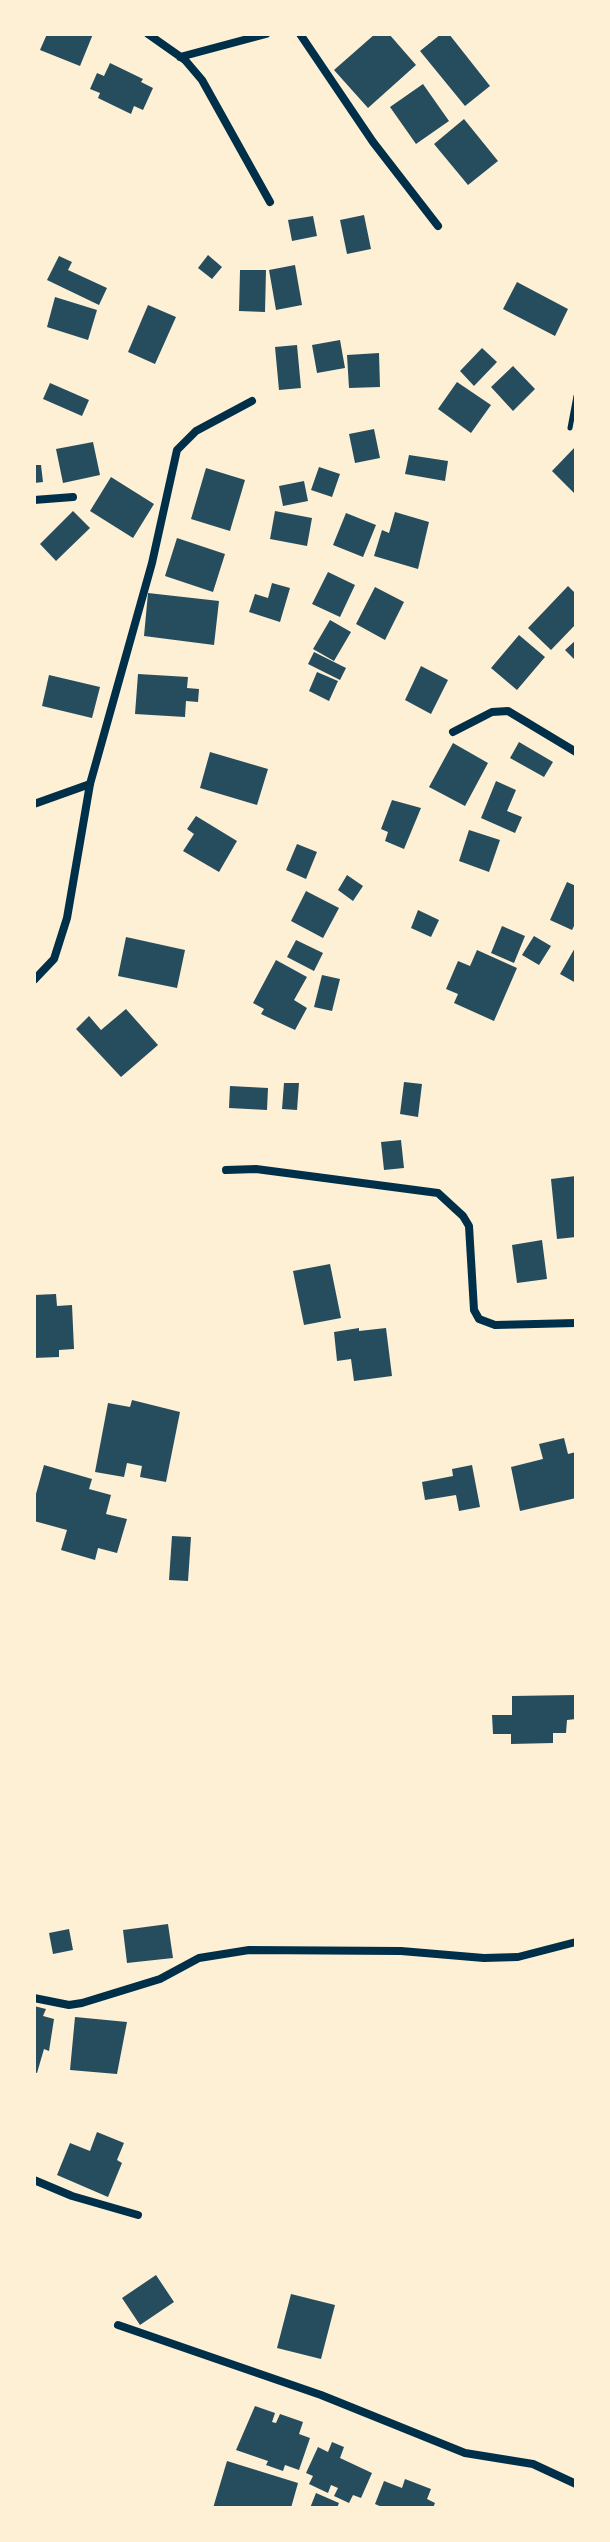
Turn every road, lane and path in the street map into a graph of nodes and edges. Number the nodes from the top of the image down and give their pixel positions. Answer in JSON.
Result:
{"nodes":[{"id":1,"x":148,"y":34,"type":"edge"},
{"id":2,"x":266,"y":34,"type":"edge"},
{"id":3,"x":300,"y":34,"type":"edge"},
{"id":4,"x":180,"y":57,"type":"junction"},
{"id":5,"x":270,"y":202,"type":"dead end"},
{"id":6,"x":438,"y":226,"type":"dead end"},
{"id":7,"x":576,"y":396,"type":"edge"},
{"id":8,"x":252,"y":401,"type":"dead end"},
{"id":9,"x":570,"y":428,"type":"dead end"},
{"id":10,"x":73,"y":497,"type":"dead end"},
{"id":11,"x":34,"y":500,"type":"edge"},
{"id":12,"x":453,"y":732,"type":"dead end"},
{"id":13,"x":576,"y":752,"type":"edge"},
{"id":14,"x":90,"y":784,"type":"junction"},
{"id":15,"x":34,"y":804,"type":"edge"},
{"id":16,"x":34,"y":980,"type":"edge"},
{"id":17,"x":226,"y":1170,"type":"dead end"},
{"id":18,"x":576,"y":1323,"type":"edge"},
{"id":19,"x":576,"y":1942,"type":"edge"},
{"id":20,"x":34,"y":1998,"type":"edge"},
{"id":21,"x":34,"y":2180,"type":"edge"},
{"id":22,"x":138,"y":2215,"type":"dead end"},
{"id":23,"x":118,"y":2325,"type":"dead end"},
{"id":24,"x":576,"y":2484,"type":"edge"}],
"edges":[{"from":1,"to":4,"type":"street"},
{"from":2,"to":4,"type":"street"},
{"from":3,"to":6,"type":"street"},
{"from":4,"to":5,"type":"street"},
{"from":7,"to":9,"type":"path"},
{"from":8,"to":14,"type":"street"},
{"from":10,"to":11,"type":"street"},
{"from":12,"to":13,"type":"street"},
{"from":14,"to":15,"type":"street"},
{"from":14,"to":16,"type":"street"},
{"from":17,"to":18,"type":"street"},
{"from":19,"to":20,"type":"street"},
{"from":21,"to":22,"type":"street"},
{"from":23,"to":24,"type":"street"}]}
